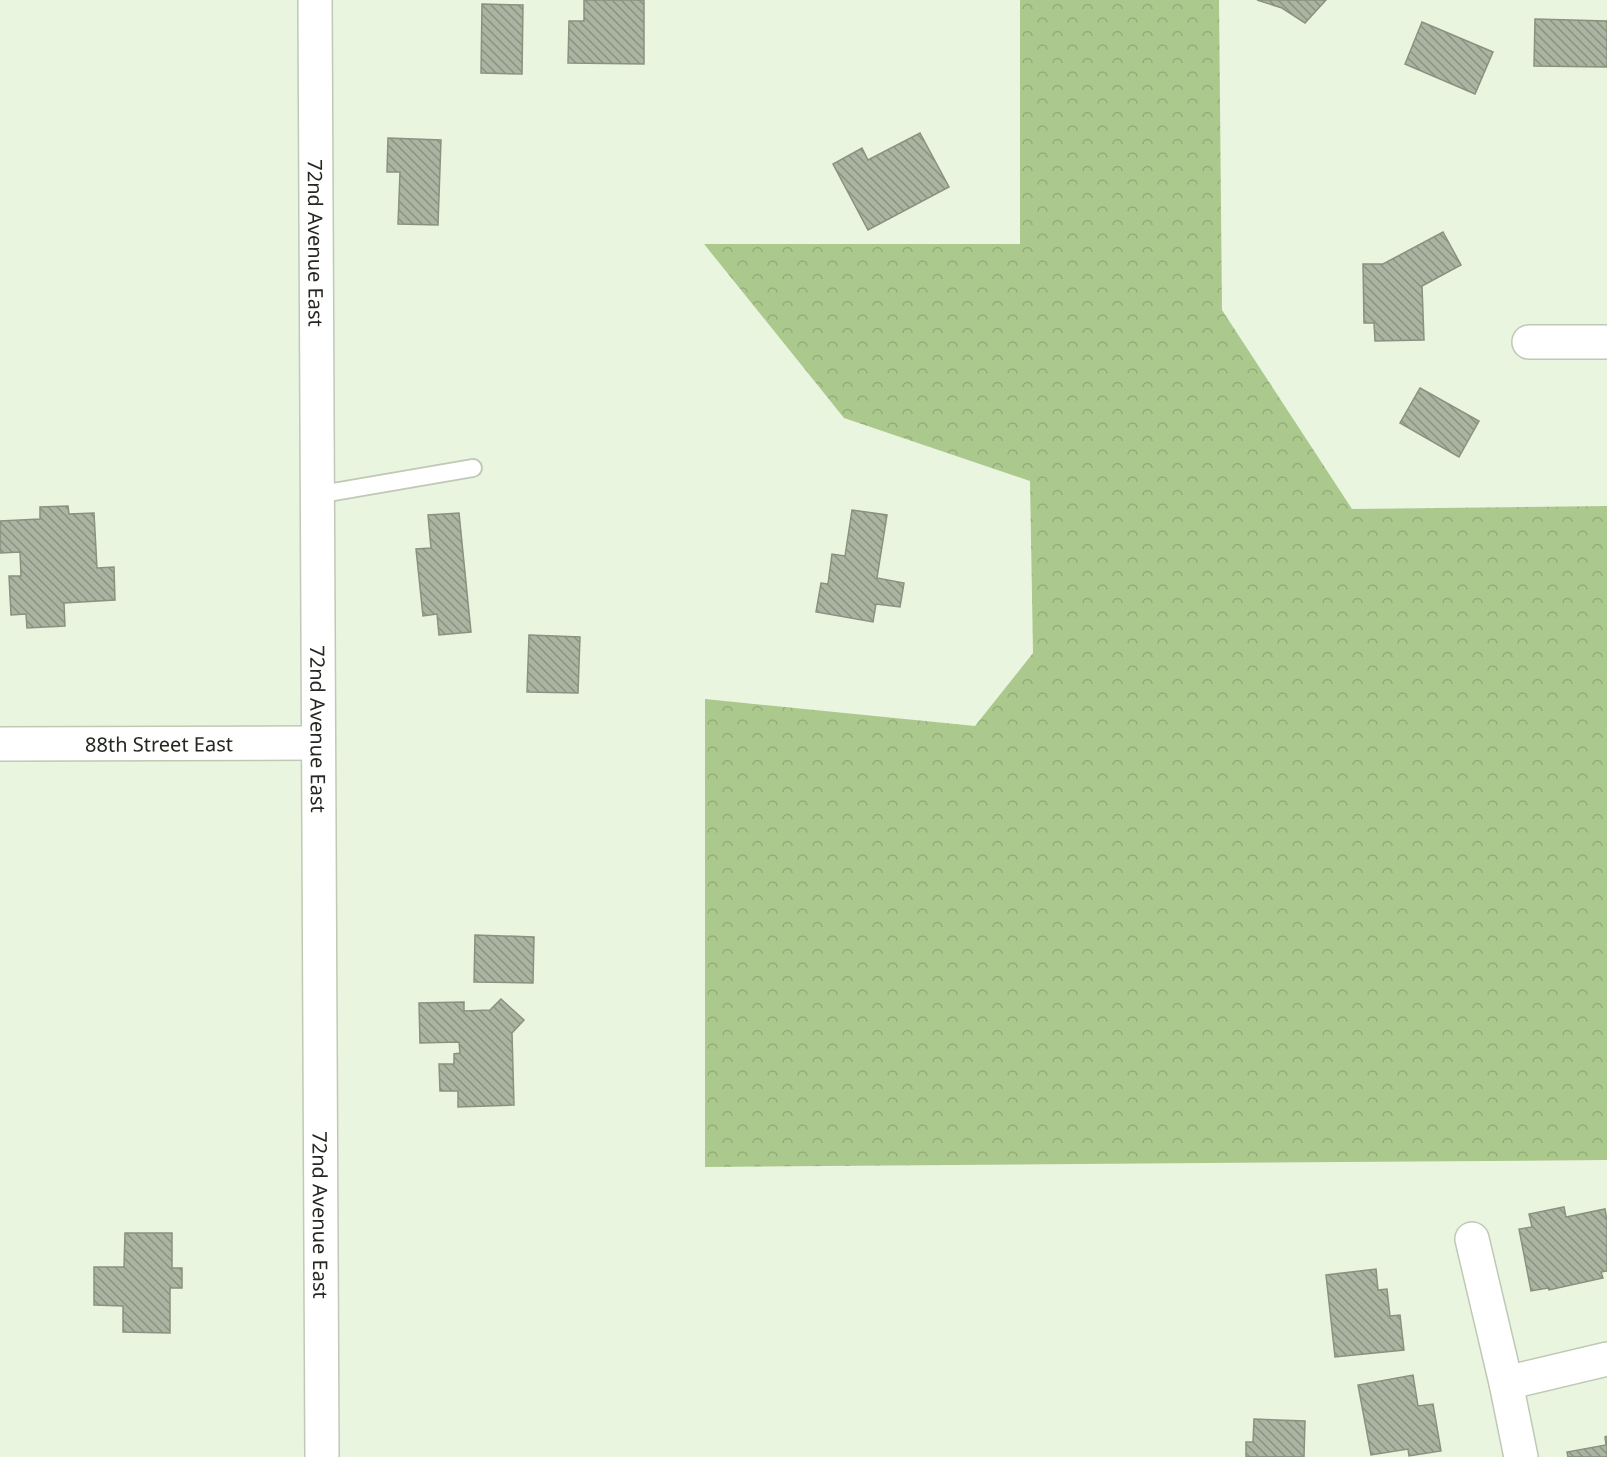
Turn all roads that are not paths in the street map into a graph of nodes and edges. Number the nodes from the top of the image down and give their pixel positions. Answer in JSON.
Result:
{"nodes":[{"id":1,"x":315,"y":0,"type":"edge"},
{"id":2,"x":1528,"y":342,"type":"dead end"},
{"id":3,"x":1607,"y":342,"type":"edge"},
{"id":4,"x":473,"y":468,"type":"dead end"},
{"id":5,"x":316,"y":495,"type":"junction"},
{"id":6,"x":317,"y":743,"type":"junction"},
{"id":7,"x":0,"y":744,"type":"edge"},
{"id":8,"x":1472,"y":1239,"type":"dead end"},
{"id":9,"x":1607,"y":1359,"type":"edge"},
{"id":10,"x":1506,"y":1383,"type":"junction"},
{"id":11,"x":322,"y":1457,"type":"edge"},
{"id":12,"x":1521,"y":1457,"type":"edge"}],
"edges":[{"from":1,"to":5,"type":"street","name":"72nd Avenue East"},
{"from":2,"to":3,"type":"street"},
{"from":4,"to":5,"type":"lane"},
{"from":5,"to":6,"type":"street","name":"72nd Avenue East"},
{"from":6,"to":7,"type":"street","name":"88th Street East"},
{"from":6,"to":11,"type":"street","name":"72nd Avenue East"},
{"from":8,"to":10,"type":"street"},
{"from":9,"to":10,"type":"street"},
{"from":10,"to":12,"type":"street"}]}
